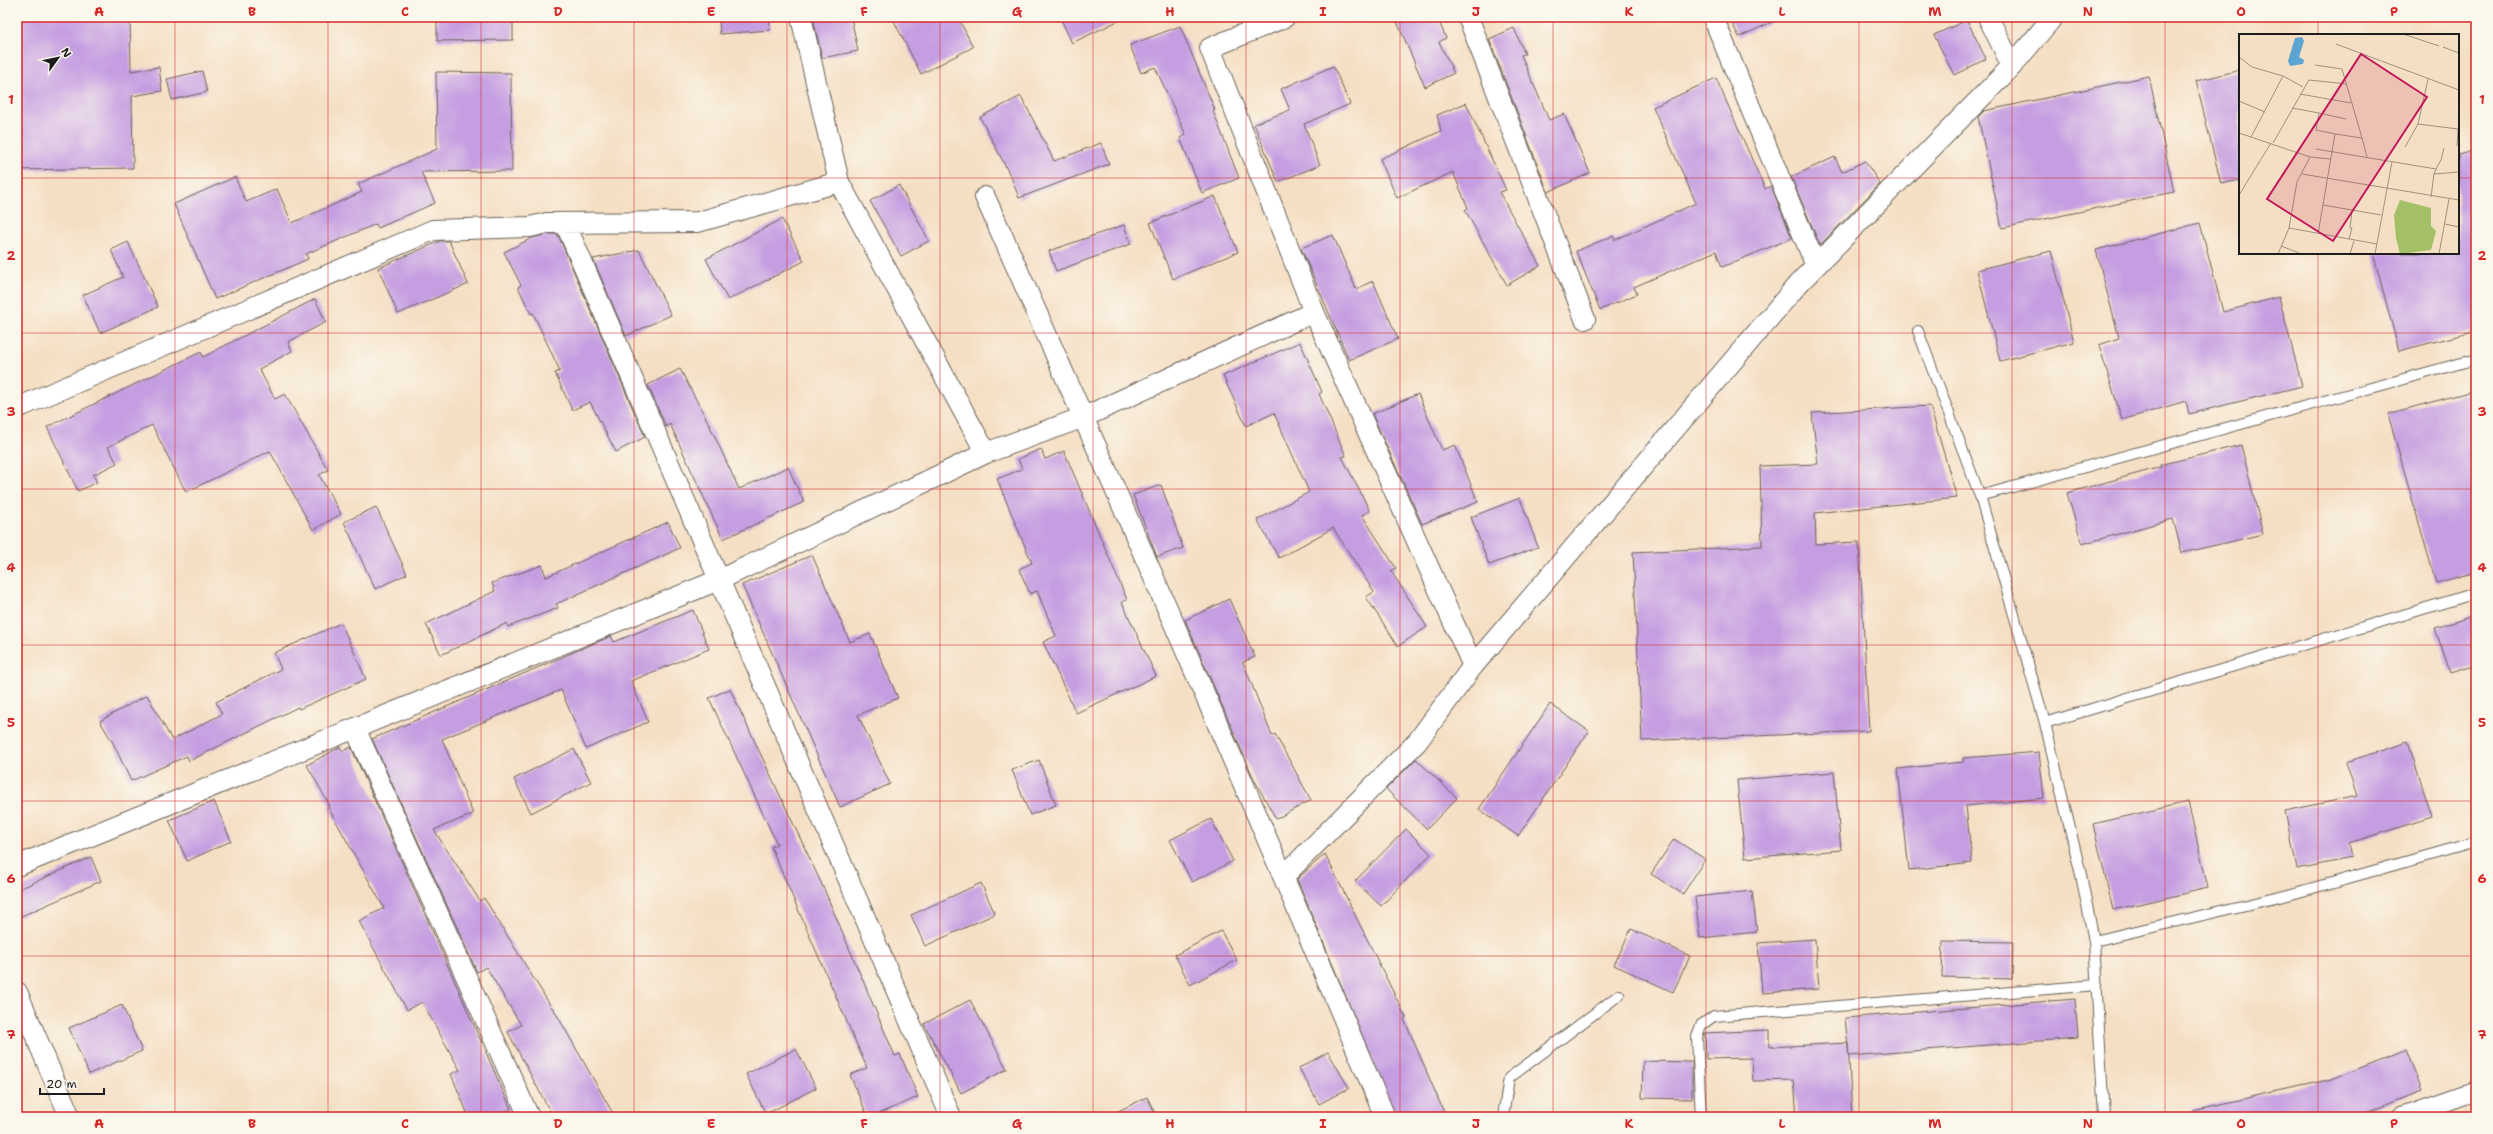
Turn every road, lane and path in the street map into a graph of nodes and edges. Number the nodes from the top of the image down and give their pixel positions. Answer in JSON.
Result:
{"nodes":[{"id":1,"x":801,"y":17,"type":"edge"},
{"id":2,"x":1285,"y":17,"type":"edge"},
{"id":3,"x":1468,"y":17,"type":"edge"},
{"id":4,"x":1713,"y":17,"type":"edge"},
{"id":5,"x":1988,"y":17,"type":"edge"},
{"id":6,"x":2053,"y":17,"type":"edge"},
{"id":7,"x":2012,"y":66,"type":"junction"},
{"id":8,"x":839,"y":182,"type":"junction"},
{"id":9,"x":985,"y":197,"type":"dead end"},
{"id":10,"x":566,"y":225,"type":"junction"},
{"id":11,"x":1816,"y":266,"type":"junction"},
{"id":12,"x":1314,"y":312,"type":"junction"},
{"id":13,"x":1585,"y":319,"type":"dead end"},
{"id":14,"x":1918,"y":331,"type":"dead end"},
{"id":15,"x":2476,"y":359,"type":"edge"},
{"id":16,"x":17,"y":408,"type":"edge"},
{"id":17,"x":1084,"y":417,"type":"junction"},
{"id":18,"x":986,"y":453,"type":"junction"},
{"id":19,"x":1980,"y":496,"type":"junction"},
{"id":20,"x":720,"y":579,"type":"junction"},
{"id":21,"x":2476,"y":593,"type":"edge"},
{"id":22,"x":1473,"y":666,"type":"junction"},
{"id":23,"x":2045,"y":723,"type":"junction"},
{"id":24,"x":355,"y":728,"type":"junction"},
{"id":25,"x":2476,"y":842,"type":"edge"},
{"id":26,"x":17,"y":866,"type":"edge"},
{"id":27,"x":1284,"y":876,"type":"junction"},
{"id":28,"x":2094,"y":941,"type":"junction"},
{"id":29,"x":2097,"y":985,"type":"junction"},
{"id":30,"x":17,"y":992,"type":"edge"},
{"id":31,"x":1620,"y":995,"type":"dead end"},
{"id":32,"x":2476,"y":1091,"type":"edge"},
{"id":33,"x":528,"y":1116,"type":"edge"},
{"id":34,"x":70,"y":1117,"type":"edge"},
{"id":35,"x":951,"y":1117,"type":"edge"},
{"id":36,"x":1385,"y":1117,"type":"edge"},
{"id":37,"x":1503,"y":1117,"type":"edge"},
{"id":38,"x":1701,"y":1117,"type":"edge"},
{"id":39,"x":2104,"y":1117,"type":"edge"},
{"id":40,"x":2402,"y":1117,"type":"edge"}],
"edges":[{"from":1,"to":8,"type":"street"},
{"from":2,"to":12,"type":"street"},
{"from":3,"to":13,"type":"street"},
{"from":4,"to":11,"type":"street"},
{"from":5,"to":7,"type":"street"},
{"from":6,"to":7,"type":"street"},
{"from":7,"to":11,"type":"street"},
{"from":8,"to":10,"type":"street"},
{"from":8,"to":18,"type":"street"},
{"from":9,"to":17,"type":"street"},
{"from":10,"to":16,"type":"street"},
{"from":10,"to":20,"type":"street"},
{"from":11,"to":22,"type":"street"},
{"from":12,"to":17,"type":"street"},
{"from":12,"to":22,"type":"street"},
{"from":14,"to":19,"type":"lane"},
{"from":15,"to":19,"type":"lane"},
{"from":17,"to":18,"type":"street"},
{"from":17,"to":27,"type":"street"},
{"from":18,"to":20,"type":"street"},
{"from":19,"to":23,"type":"lane"},
{"from":20,"to":24,"type":"street"},
{"from":20,"to":35,"type":"street"},
{"from":21,"to":23,"type":"lane"},
{"from":22,"to":27,"type":"street"},
{"from":23,"to":28,"type":"lane"},
{"from":24,"to":26,"type":"street"},
{"from":24,"to":33,"type":"street"},
{"from":25,"to":28,"type":"lane"},
{"from":27,"to":36,"type":"street"},
{"from":28,"to":29,"type":"lane"},
{"from":29,"to":38,"type":"lane"},
{"from":29,"to":39,"type":"lane"},
{"from":30,"to":34,"type":"street"},
{"from":31,"to":37,"type":"lane"},
{"from":32,"to":40,"type":"street"}]}
